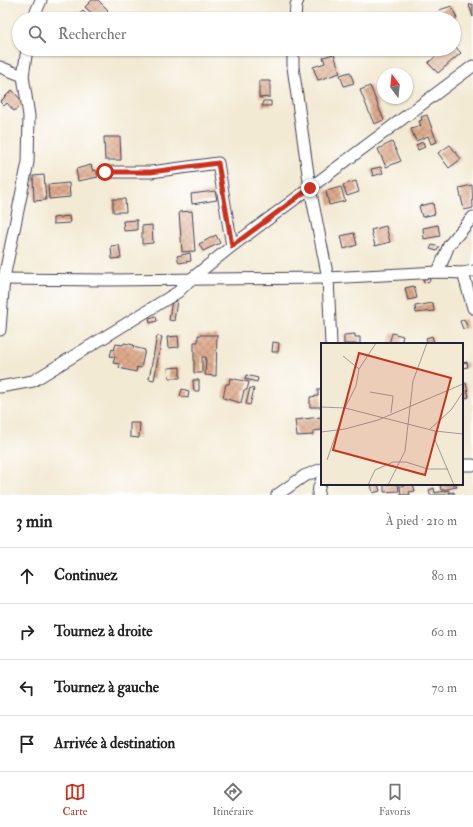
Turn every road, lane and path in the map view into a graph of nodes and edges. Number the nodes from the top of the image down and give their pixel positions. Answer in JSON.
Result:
{"nodes":[{"id":1,"x":41,"y":0,"type":"edge"},
{"id":2,"x":298,"y":0,"type":"edge"},
{"id":3,"x":36,"y":12,"type":"edge"},
{"id":4,"x":296,"y":12,"type":"edge"},
{"id":5,"x":25,"y":56,"type":"edge"},
{"id":6,"x":293,"y":56,"type":"edge"},
{"id":7,"x":0,"y":66,"type":"edge"},
{"id":8,"x":473,"y":66,"type":"edge"},
{"id":9,"x":23,"y":76,"type":"junction"},
{"id":10,"x":105,"y":172,"type":"dead end"},
{"id":11,"x":310,"y":188,"type":"junction"},
{"id":12,"x":473,"y":217,"type":"edge"},
{"id":13,"x":232,"y":246,"type":"junction"},
{"id":14,"x":438,"y":272,"type":"junction"},
{"id":15,"x":468,"y":272,"type":"edge"},
{"id":16,"x":2,"y":278,"type":"edge"},
{"id":17,"x":328,"y":278,"type":"junction"},
{"id":18,"x":191,"y":279,"type":"junction"},
{"id":19,"x":473,"y":308,"type":"edge"},
{"id":20,"x":0,"y":330,"type":"edge"},
{"id":21,"x":331,"y":343,"type":"edge"},
{"id":22,"x":0,"y":387,"type":"edge"},
{"id":23,"x":321,"y":469,"type":"edge"},
{"id":24,"x":321,"y":482,"type":"edge"},
{"id":25,"x":277,"y":495,"type":"edge"},
{"id":26,"x":318,"y":495,"type":"edge"}],
"edges":[{"from":1,"to":3,"type":"street"},
{"from":2,"to":4,"type":"street"},
{"from":5,"to":9,"type":"street"},
{"from":6,"to":11,"type":"street"},
{"from":7,"to":9,"type":"street"},
{"from":8,"to":11,"type":"street"},
{"from":9,"to":16,"type":"street"},
{"from":10,"to":13,"type":"street"},
{"from":11,"to":13,"type":"street"},
{"from":11,"to":17,"type":"street"},
{"from":12,"to":14,"type":"street"},
{"from":13,"to":18,"type":"street"},
{"from":14,"to":15,"type":"street"},
{"from":14,"to":17,"type":"street"},
{"from":15,"to":19,"type":"street"},
{"from":16,"to":18,"type":"street"},
{"from":16,"to":20,"type":"street"},
{"from":17,"to":18,"type":"street"},
{"from":17,"to":21,"type":"street"},
{"from":18,"to":22,"type":"street"},
{"from":23,"to":25,"type":"street"},
{"from":24,"to":26,"type":"street"}]}
